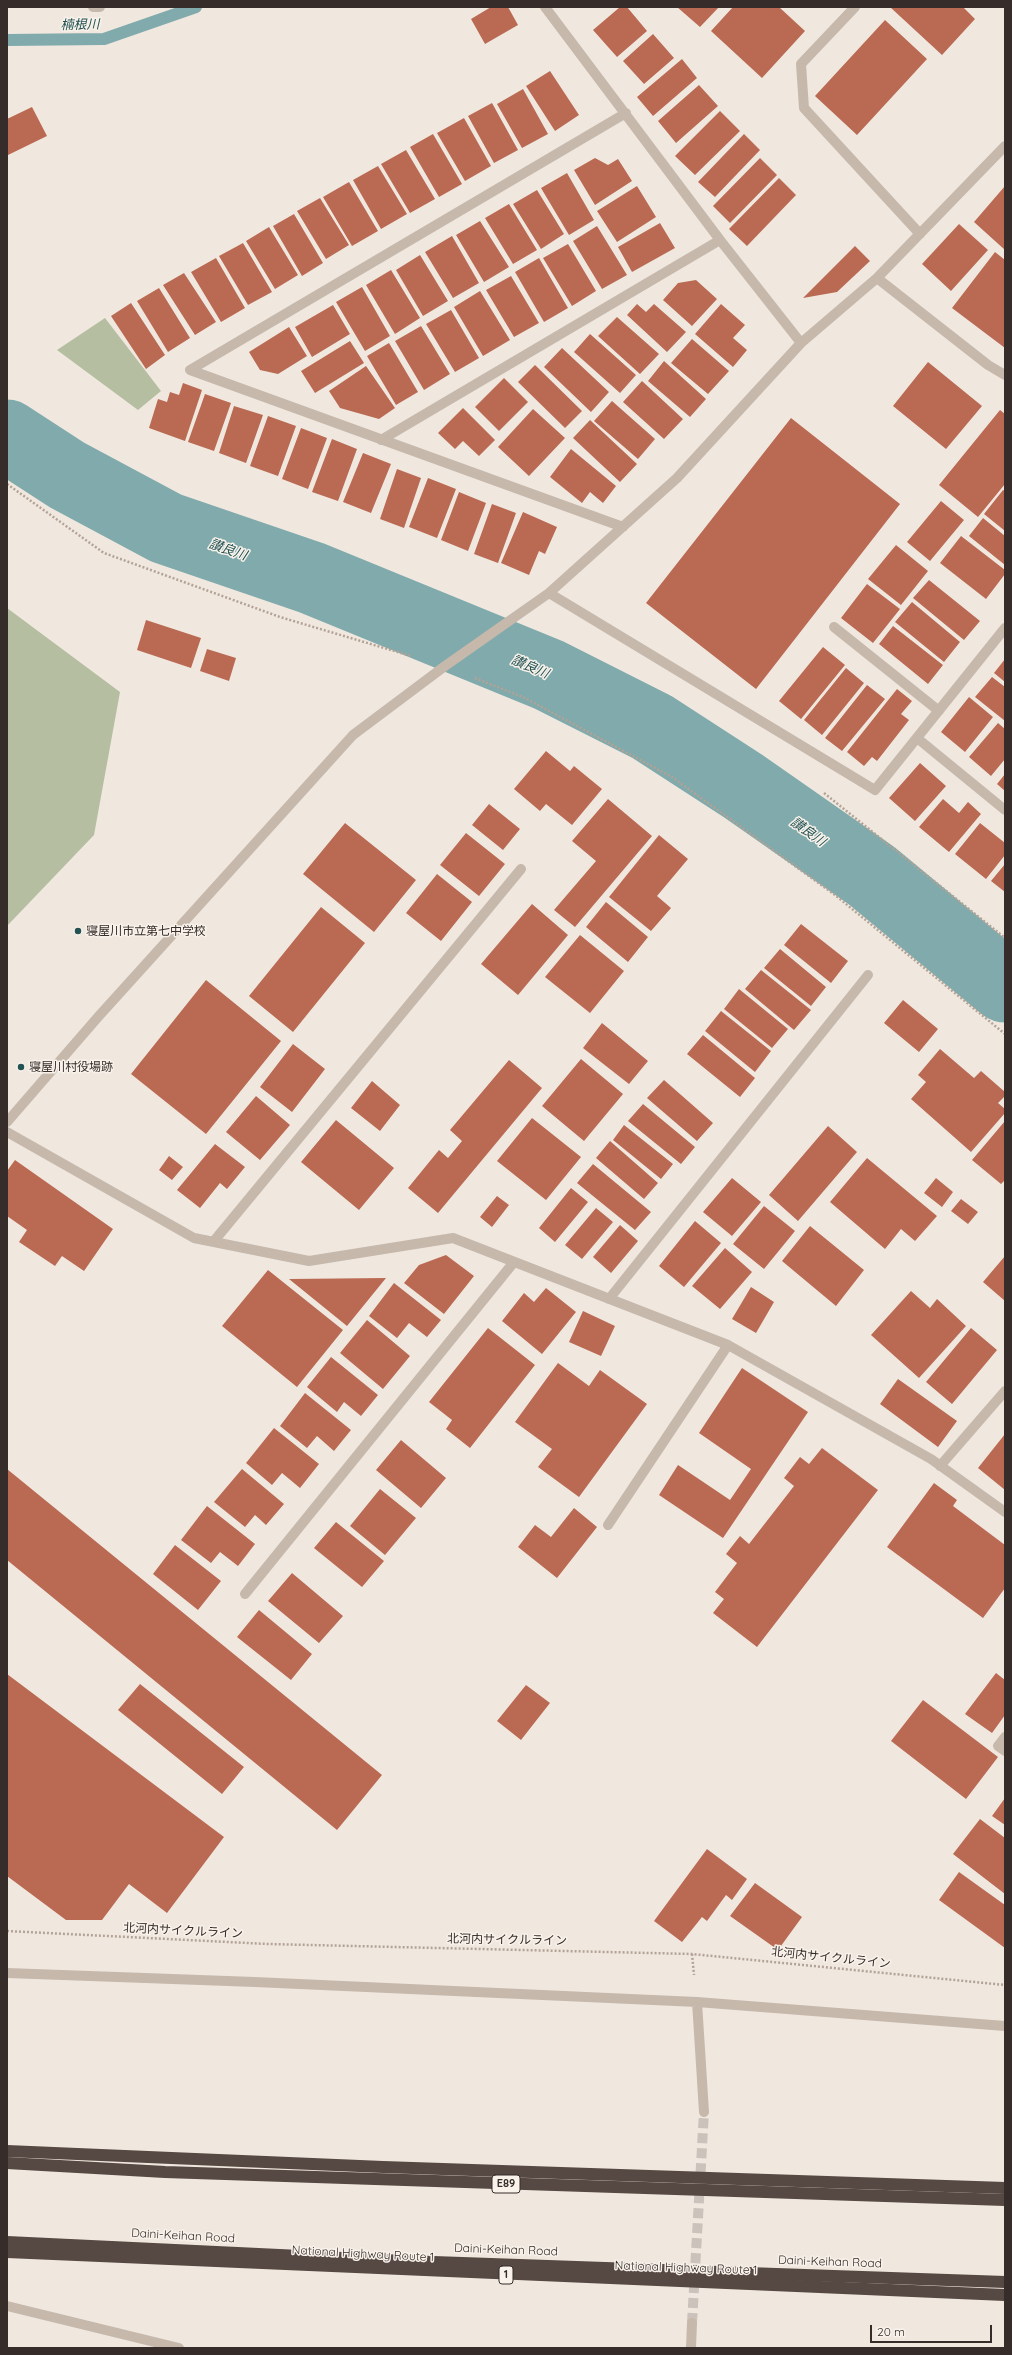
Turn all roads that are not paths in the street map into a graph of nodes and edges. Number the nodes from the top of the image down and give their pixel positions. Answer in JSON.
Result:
{"nodes":[{"id":1,"x":93,"y":7,"type":"edge"},
{"id":2,"x":99,"y":7,"type":"edge"},
{"id":3,"x":545,"y":7,"type":"edge"},
{"id":4,"x":855,"y":7,"type":"edge"},
{"id":5,"x":626,"y":113,"type":"junction"},
{"id":6,"x":1005,"y":146,"type":"edge"},
{"id":7,"x":920,"y":234,"type":"junction"},
{"id":8,"x":720,"y":240,"type":"junction"},
{"id":9,"x":877,"y":278,"type":"junction"},
{"id":10,"x":801,"y":343,"type":"junction"},
{"id":11,"x":1005,"y":375,"type":"edge"},
{"id":12,"x":381,"y":440,"type":"junction"},
{"id":13,"x":623,"y":527,"type":"junction"},
{"id":14,"x":549,"y":593,"type":"junction"},
{"id":15,"x":834,"y":627,"type":"dead end"},
{"id":16,"x":1005,"y":628,"type":"edge"},
{"id":17,"x":939,"y":711,"type":"junction"},
{"id":18,"x":917,"y":738,"type":"junction"},
{"id":19,"x":1005,"y":810,"type":"edge"},
{"id":20,"x":520,"y":869,"type":"dead end"},
{"id":21,"x":868,"y":975,"type":"dead end"},
{"id":22,"x":7,"y":1122,"type":"edge"},
{"id":23,"x":7,"y":1132,"type":"edge"},
{"id":24,"x":214,"y":1242,"type":"junction"},
{"id":25,"x":514,"y":1262,"type":"junction"},
{"id":26,"x":609,"y":1299,"type":"junction"},
{"id":27,"x":728,"y":1345,"type":"junction"},
{"id":28,"x":1005,"y":1391,"type":"edge"},
{"id":29,"x":940,"y":1466,"type":"junction"},
{"id":30,"x":1005,"y":1512,"type":"edge"},
{"id":31,"x":608,"y":1525,"type":"dead end"},
{"id":32,"x":245,"y":1594,"type":"dead end"},
{"id":33,"x":1005,"y":1737,"type":"edge"},
{"id":34,"x":1005,"y":1751,"type":"edge"},
{"id":35,"x":7,"y":1973,"type":"edge"},
{"id":36,"x":696,"y":2002,"type":"junction"},
{"id":37,"x":1005,"y":2026,"type":"edge"},
{"id":38,"x":704,"y":2112,"type":"tunnel mouth"},
{"id":39,"x":7,"y":2151,"type":"edge"},
{"id":40,"x":7,"y":2163,"type":"edge"},
{"id":41,"x":1005,"y":2188,"type":"edge"},
{"id":42,"x":1005,"y":2200,"type":"edge"},
{"id":43,"x":7,"y":2242,"type":"edge"},
{"id":44,"x":7,"y":2252,"type":"edge"},
{"id":45,"x":1005,"y":2282,"type":"edge"},
{"id":46,"x":1005,"y":2295,"type":"edge"},
{"id":47,"x":7,"y":2306,"type":"edge"},
{"id":48,"x":692,"y":2323,"type":"tunnel mouth"},
{"id":49,"x":179,"y":2348,"type":"edge"},
{"id":50,"x":690,"y":2348,"type":"edge"}],
"edges":[{"from":1,"to":2,"type":"street"},
{"from":3,"to":5,"type":"street"},
{"from":4,"to":7,"type":"street"},
{"from":5,"to":8,"type":"street"},
{"from":5,"to":12,"type":"street"},
{"from":6,"to":7,"type":"street"},
{"from":7,"to":9,"type":"street"},
{"from":8,"to":10,"type":"street"},
{"from":8,"to":12,"type":"street"},
{"from":9,"to":10,"type":"street"},
{"from":9,"to":11,"type":"street"},
{"from":10,"to":13,"type":"street"},
{"from":12,"to":13,"type":"street"},
{"from":13,"to":14,"type":"street"},
{"from":14,"to":18,"type":"street"},
{"from":14,"to":22,"type":"street"},
{"from":15,"to":17,"type":"street"},
{"from":16,"to":17,"type":"street"},
{"from":17,"to":18,"type":"street"},
{"from":18,"to":19,"type":"street"},
{"from":20,"to":24,"type":"street"},
{"from":21,"to":26,"type":"street"},
{"from":23,"to":24,"type":"street"},
{"from":24,"to":25,"type":"street"},
{"from":25,"to":26,"type":"street"},
{"from":25,"to":32,"type":"street"},
{"from":26,"to":27,"type":"street"},
{"from":27,"to":29,"type":"street"},
{"from":27,"to":31,"type":"street"},
{"from":28,"to":29,"type":"street"},
{"from":29,"to":30,"type":"street"},
{"from":33,"to":34,"type":"street"},
{"from":35,"to":36,"type":"street"},
{"from":36,"to":37,"type":"street"},
{"from":36,"to":38,"type":"street"},
{"from":39,"to":41,"type":"highway"},
{"from":40,"to":42,"type":"highway","number":"E89","bridge":true},
{"from":43,"to":45,"type":"highway","name":"Daini-Keihan Road","bridge":true},
{"from":44,"to":46,"type":"highway","name":"National Highway Route 1","number":"1"},
{"from":47,"to":49,"type":"street"},
{"from":48,"to":50,"type":"street"}]}
